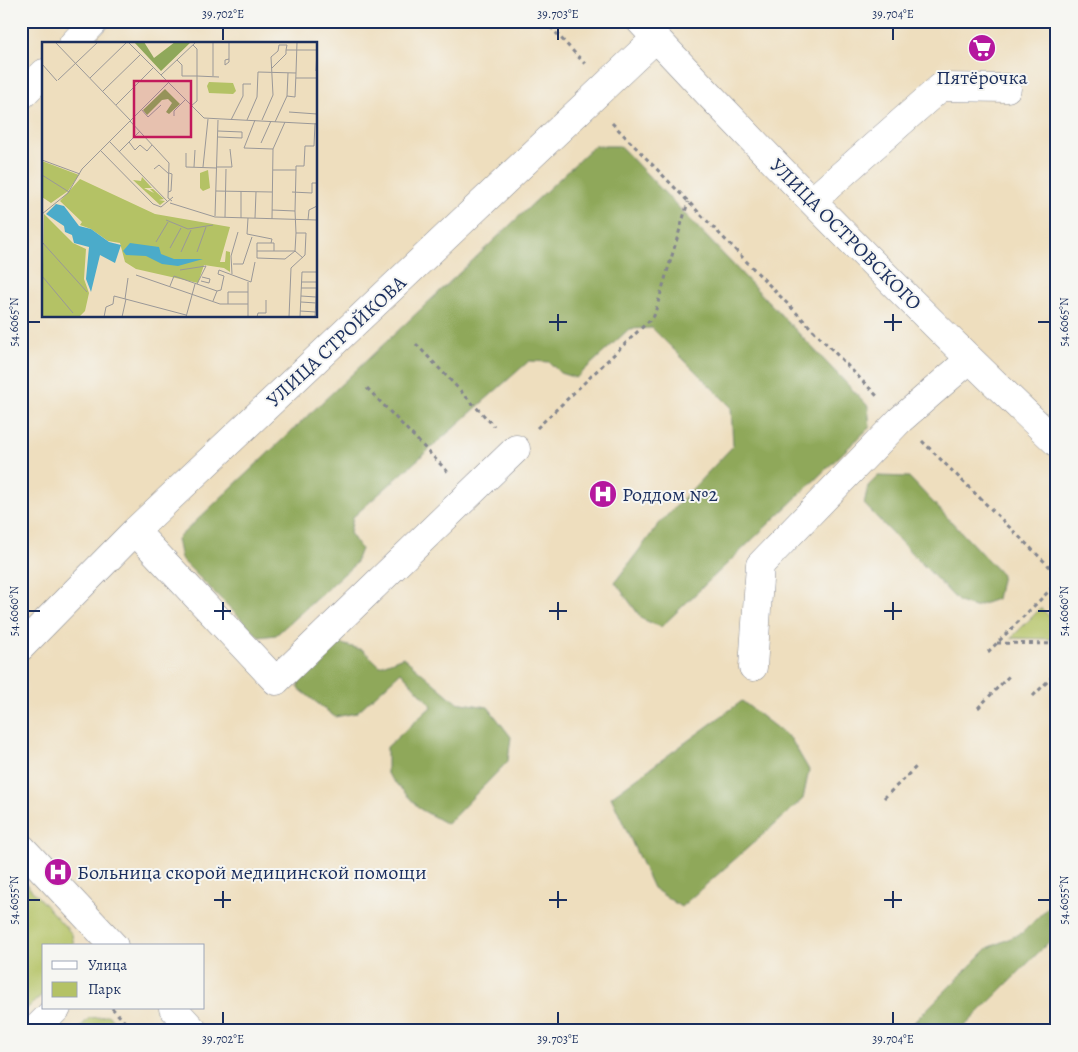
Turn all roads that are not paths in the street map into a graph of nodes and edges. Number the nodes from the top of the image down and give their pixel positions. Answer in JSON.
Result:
{"nodes":[{"id":1,"x":95,"y":21,"type":"edge"},
{"id":2,"x":648,"y":30,"type":"edge"},
{"id":3,"x":75,"y":42,"type":"edge"},
{"id":4,"x":42,"y":75,"type":"edge"},
{"id":5,"x":1007,"y":88,"type":"dead end"},
{"id":6,"x":21,"y":96,"type":"edge"},
{"id":7,"x":812,"y":201,"type":"junction"},
{"id":8,"x":970,"y":359,"type":"junction"},
{"id":9,"x":1057,"y":442,"type":"edge"},
{"id":10,"x":516,"y":449,"type":"road end"},
{"id":11,"x":135,"y":531,"type":"junction"},
{"id":12,"x":21,"y":647,"type":"edge"},
{"id":13,"x":754,"y":667,"type":"dead end"},
{"id":14,"x":21,"y":847,"type":"edge"},
{"id":15,"x":112,"y":944,"type":"edge"},
{"id":16,"x":55,"y":1010,"type":"edge"},
{"id":17,"x":175,"y":1010,"type":"edge"},
{"id":18,"x":34,"y":1031,"type":"edge"},
{"id":19,"x":194,"y":1031,"type":"edge"}],
"edges":[{"from":1,"to":3,"type":"street"},
{"from":2,"to":7,"type":"street","name":"УЛИЦА ОСТРОВСКОГО"},
{"from":2,"to":11,"type":"street","name":"УЛИЦА СТРОЙКОВА"},
{"from":4,"to":6,"type":"street"},
{"from":5,"to":7,"type":"street"},
{"from":7,"to":8,"type":"street","name":"УЛИЦА ОСТРОВСКОГО"},
{"from":8,"to":9,"type":"street","name":"УЛИЦА ОСТРОВСКОГО"},
{"from":8,"to":13,"type":"street"},
{"from":10,"to":11,"type":"street"},
{"from":11,"to":12,"type":"street","name":"УЛИЦА СТРОЙКОВА"},
{"from":14,"to":15,"type":"street"},
{"from":16,"to":18,"type":"street"},
{"from":17,"to":19,"type":"street"}]}
